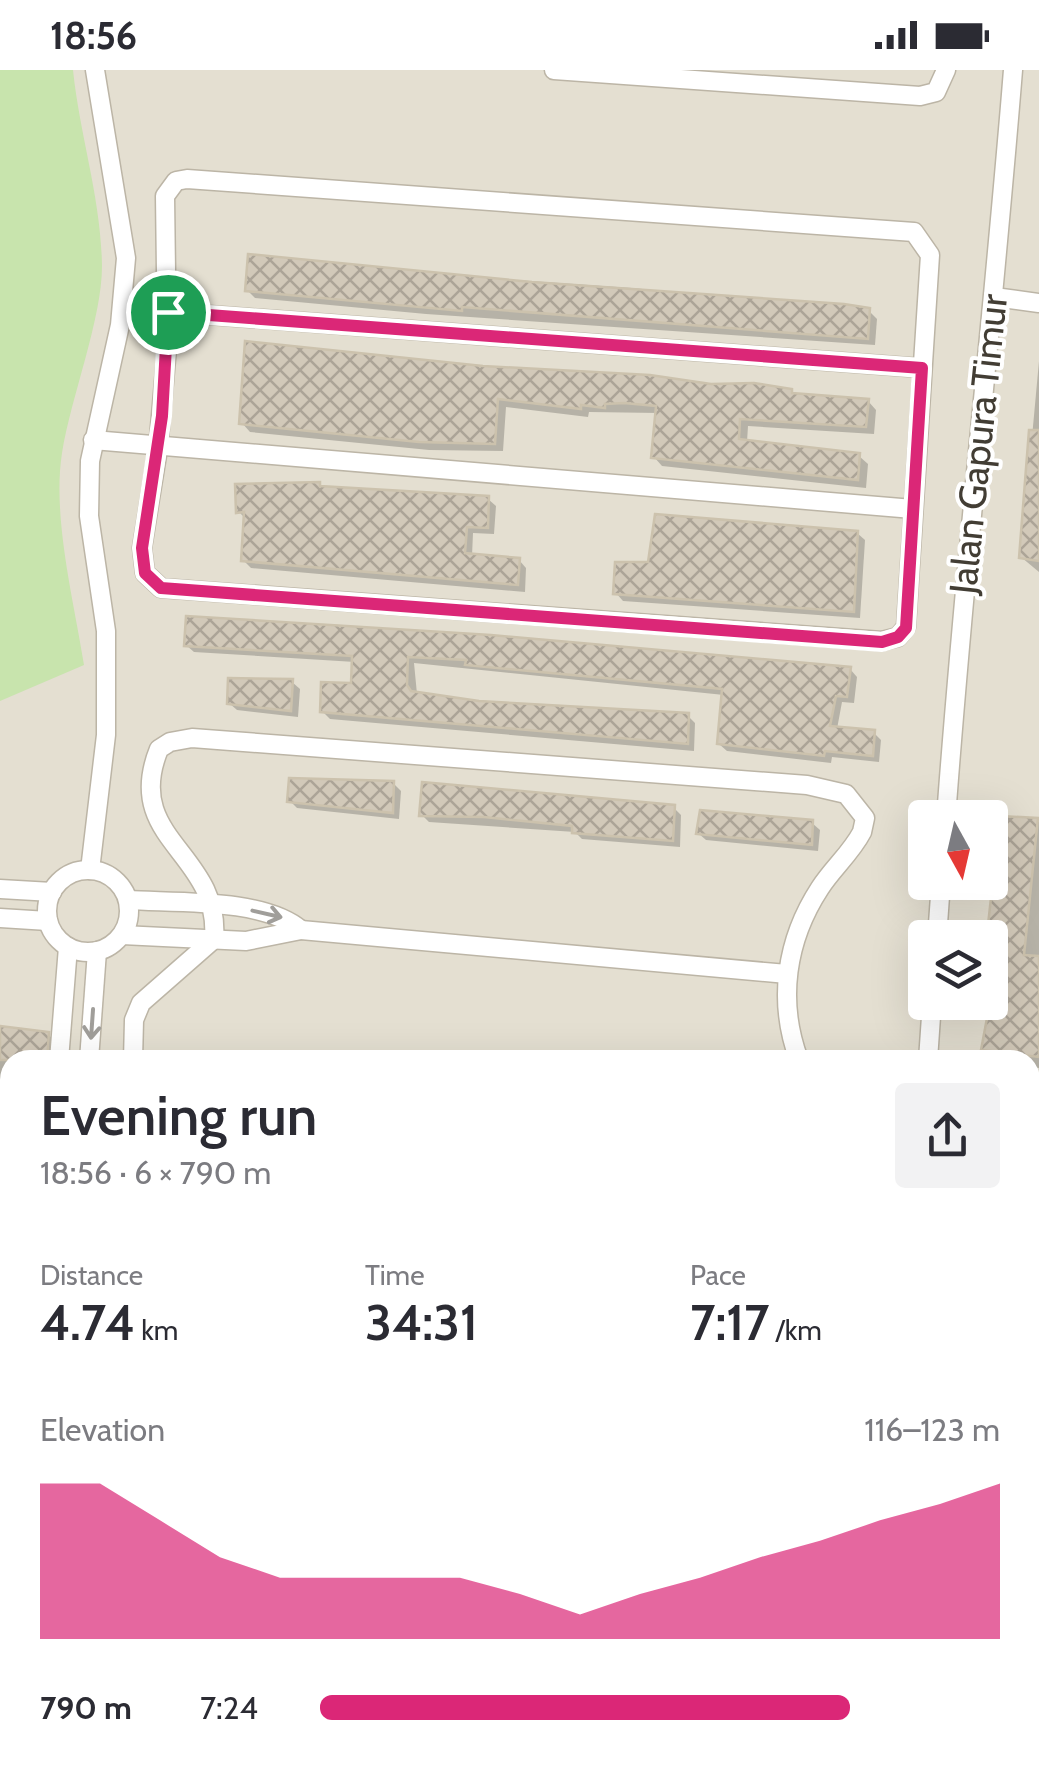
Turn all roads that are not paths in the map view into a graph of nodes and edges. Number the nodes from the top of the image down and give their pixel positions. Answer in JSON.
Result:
{"nodes":[{"id":1,"x":95,"y":70,"type":"edge"},
{"id":2,"x":554,"y":70,"type":"edge"},
{"id":3,"x":946,"y":70,"type":"edge"},
{"id":4,"x":1012,"y":70,"type":"edge"},
{"id":5,"x":994,"y":297,"type":"junction"},
{"id":6,"x":1039,"y":303,"type":"edge"},
{"id":7,"x":168,"y":312,"type":"junction"},
{"id":8,"x":922,"y":368,"type":"junction"},
{"id":9,"x":94,"y":440,"type":"junction"},
{"id":10,"x":158,"y":449,"type":"junction"},
{"id":11,"x":913,"y":509,"type":"junction"},
{"id":12,"x":947,"y":800,"type":"edge"},
{"id":13,"x":90,"y":870,"type":"junction"},
{"id":14,"x":0,"y":888,"type":"edge"},
{"id":15,"x":52,"y":892,"type":"junction"},
{"id":16,"x":128,"y":900,"type":"junction"},
{"id":17,"x":212,"y":905,"type":"junction"},
{"id":18,"x":0,"y":918,"type":"edge"},
{"id":19,"x":48,"y":921,"type":"junction"},
{"id":20,"x":301,"y":930,"type":"junction"},
{"id":21,"x":122,"y":934,"type":"junction"},
{"id":22,"x":214,"y":939,"type":"junction"},
{"id":23,"x":68,"y":947,"type":"junction"},
{"id":24,"x":98,"y":952,"type":"junction"},
{"id":25,"x":786,"y":974,"type":"junction"},
{"id":26,"x":931,"y":1020,"type":"edge"},
{"id":27,"x":60,"y":1050,"type":"edge"},
{"id":28,"x":90,"y":1050,"type":"edge"},
{"id":29,"x":133,"y":1050,"type":"edge"},
{"id":30,"x":796,"y":1050,"type":"edge"},
{"id":31,"x":929,"y":1050,"type":"edge"}],
"edges":[{"from":1,"to":9,"type":"street"},
{"from":2,"to":3,"type":"street"},
{"from":4,"to":5,"type":"street","name":"Jalan Gapura Timur"},
{"from":5,"to":6,"type":"street"},
{"from":5,"to":12,"type":"street","name":"Jalan Gapura Timur"},
{"from":7,"to":8,"type":"street"},
{"from":7,"to":8,"type":"street"},
{"from":7,"to":10,"type":"street"},
{"from":8,"to":11,"type":"street"},
{"from":9,"to":10,"type":"street"},
{"from":9,"to":13,"type":"street"},
{"from":10,"to":11,"type":"street"},
{"from":10,"to":11,"type":"street"},
{"from":13,"to":15,"type":"street"},
{"from":13,"to":16,"type":"street"},
{"from":14,"to":15,"type":"street"},
{"from":15,"to":19,"type":"street"},
{"from":16,"to":17,"type":"street"},
{"from":16,"to":21,"type":"street"},
{"from":17,"to":20,"type":"street","one_way":true},
{"from":17,"to":22,"type":"street"},
{"from":17,"to":25,"type":"street"},
{"from":18,"to":19,"type":"street"},
{"from":19,"to":23,"type":"street"},
{"from":20,"to":22,"type":"street"},
{"from":20,"to":25,"type":"street"},
{"from":21,"to":22,"type":"street"},
{"from":21,"to":24,"type":"street"},
{"from":22,"to":29,"type":"street"},
{"from":23,"to":24,"type":"street"},
{"from":23,"to":27,"type":"street"},
{"from":24,"to":28,"type":"street","one_way":true},
{"from":25,"to":30,"type":"street"},
{"from":26,"to":31,"type":"street"}]}
